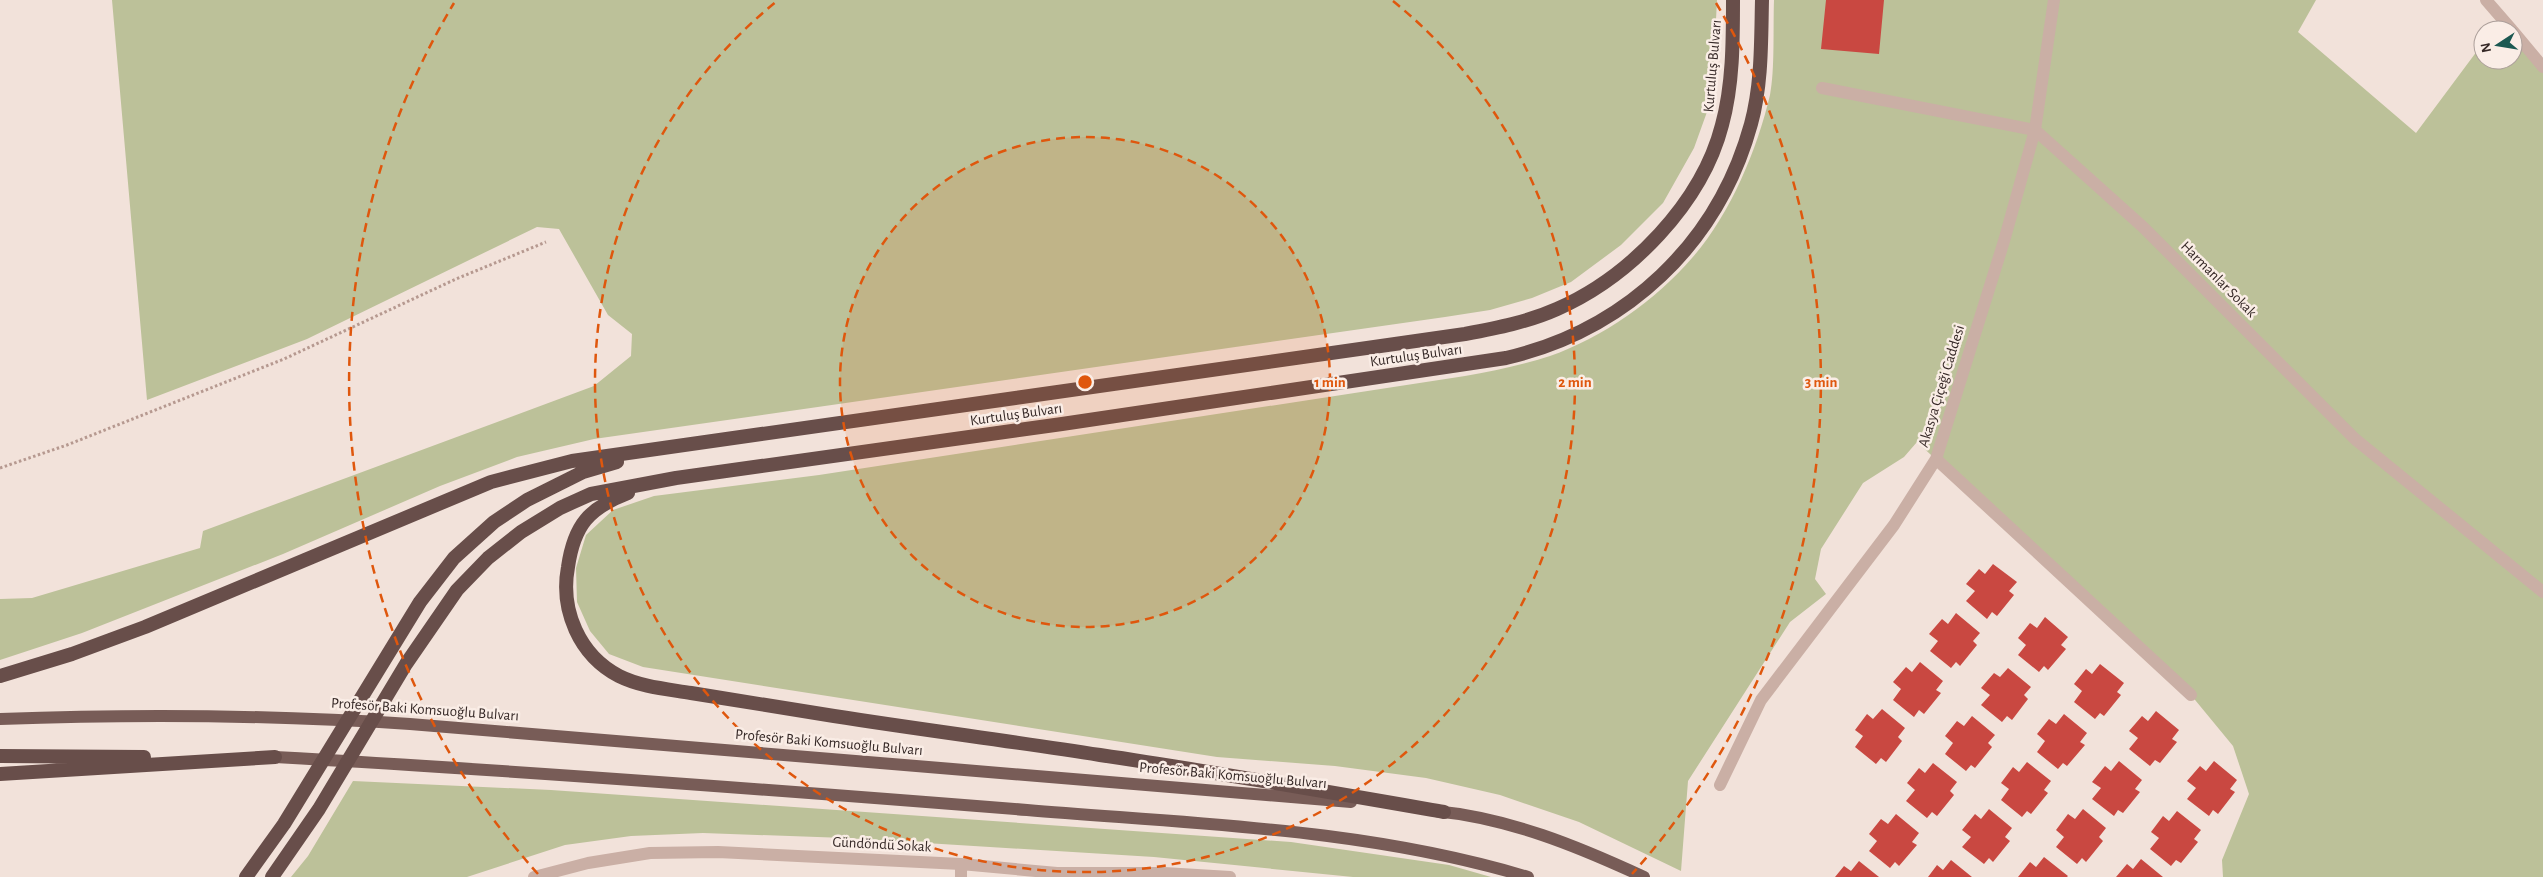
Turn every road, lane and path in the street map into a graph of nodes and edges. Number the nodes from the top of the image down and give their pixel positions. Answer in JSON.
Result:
{"nodes":[{"id":1,"x":1733,"y":0,"type":"edge"},
{"id":2,"x":1762,"y":0,"type":"edge"},
{"id":3,"x":2054,"y":0,"type":"edge"},
{"id":4,"x":2486,"y":0,"type":"edge"},
{"id":5,"x":2503,"y":20,"type":"edge"},
{"id":6,"x":2523,"y":43,"type":"edge"},
{"id":7,"x":2543,"y":66,"type":"edge"},
{"id":8,"x":1822,"y":88,"type":"dead end"},
{"id":9,"x":2035,"y":130,"type":"junction"},
{"id":10,"x":546,"y":242,"type":"dead end"},
{"id":11,"x":673,"y":447,"type":"junction"},
{"id":12,"x":1936,"y":459,"type":"junction"},
{"id":13,"x":0,"y":468,"type":"edge"},
{"id":14,"x":676,"y":478,"type":"junction"},
{"id":15,"x":2543,"y":592,"type":"edge"},
{"id":16,"x":0,"y":676,"type":"edge"},
{"id":17,"x":2191,"y":694,"type":"dead end"},
{"id":18,"x":0,"y":719,"type":"edge"},
{"id":19,"x":0,"y":756,"type":"edge"},
{"id":20,"x":275,"y":757,"type":"junction"},
{"id":21,"x":0,"y":774,"type":"edge"},
{"id":22,"x":1720,"y":785,"type":"dead end"},
{"id":23,"x":1444,"y":812,"type":"junction"},
{"id":24,"x":961,"y":871,"type":"edge"},
{"id":25,"x":1057,"y":875,"type":"edge"},
{"id":26,"x":246,"y":877,"type":"edge"},
{"id":27,"x":272,"y":877,"type":"edge"},
{"id":28,"x":534,"y":877,"type":"edge"},
{"id":29,"x":1230,"y":877,"type":"edge"},
{"id":30,"x":1528,"y":877,"type":"edge"},
{"id":31,"x":1644,"y":877,"type":"edge"}],
"edges":[{"from":1,"to":11,"type":"highway","name":"Kurtuluş Bulvarı"},
{"from":2,"to":14,"type":"highway","name":"Kurtuluş Bulvarı"},
{"from":3,"to":9,"type":"street","name":"Akasya Çiçeği Caddesi"},
{"from":4,"to":5,"type":"street"},
{"from":6,"to":7,"type":"street"},
{"from":8,"to":9,"type":"street"},
{"from":9,"to":12,"type":"street","name":"Akasya Çiçeği Caddesi"},
{"from":9,"to":15,"type":"street","name":"Harmanlar Sokak"},
{"from":10,"to":13,"type":"path"},
{"from":11,"to":16,"type":"highway"},
{"from":11,"to":26,"type":"highway"},
{"from":12,"to":17,"type":"street"},
{"from":12,"to":22,"type":"street","name":"Akasya Çiçeği Caddesi"},
{"from":14,"to":23,"type":"highway"},
{"from":14,"to":27,"type":"highway"},
{"from":18,"to":23,"type":"main road","name":"Profesör Baki Komsuoğlu Bulvarı"},
{"from":19,"to":20,"type":"highway"},
{"from":20,"to":21,"type":"highway"},
{"from":20,"to":30,"type":"main road"},
{"from":23,"to":31,"type":"main road","name":"Profesör Baki Komsuoğlu Bulvarı"},
{"from":24,"to":25,"type":"street","name":"Gündöndü Sokak"},
{"from":24,"to":28,"type":"street","name":"Gündöndü Sokak"},
{"from":25,"to":29,"type":"street","name":"Gündöndü Sokak"}]}
